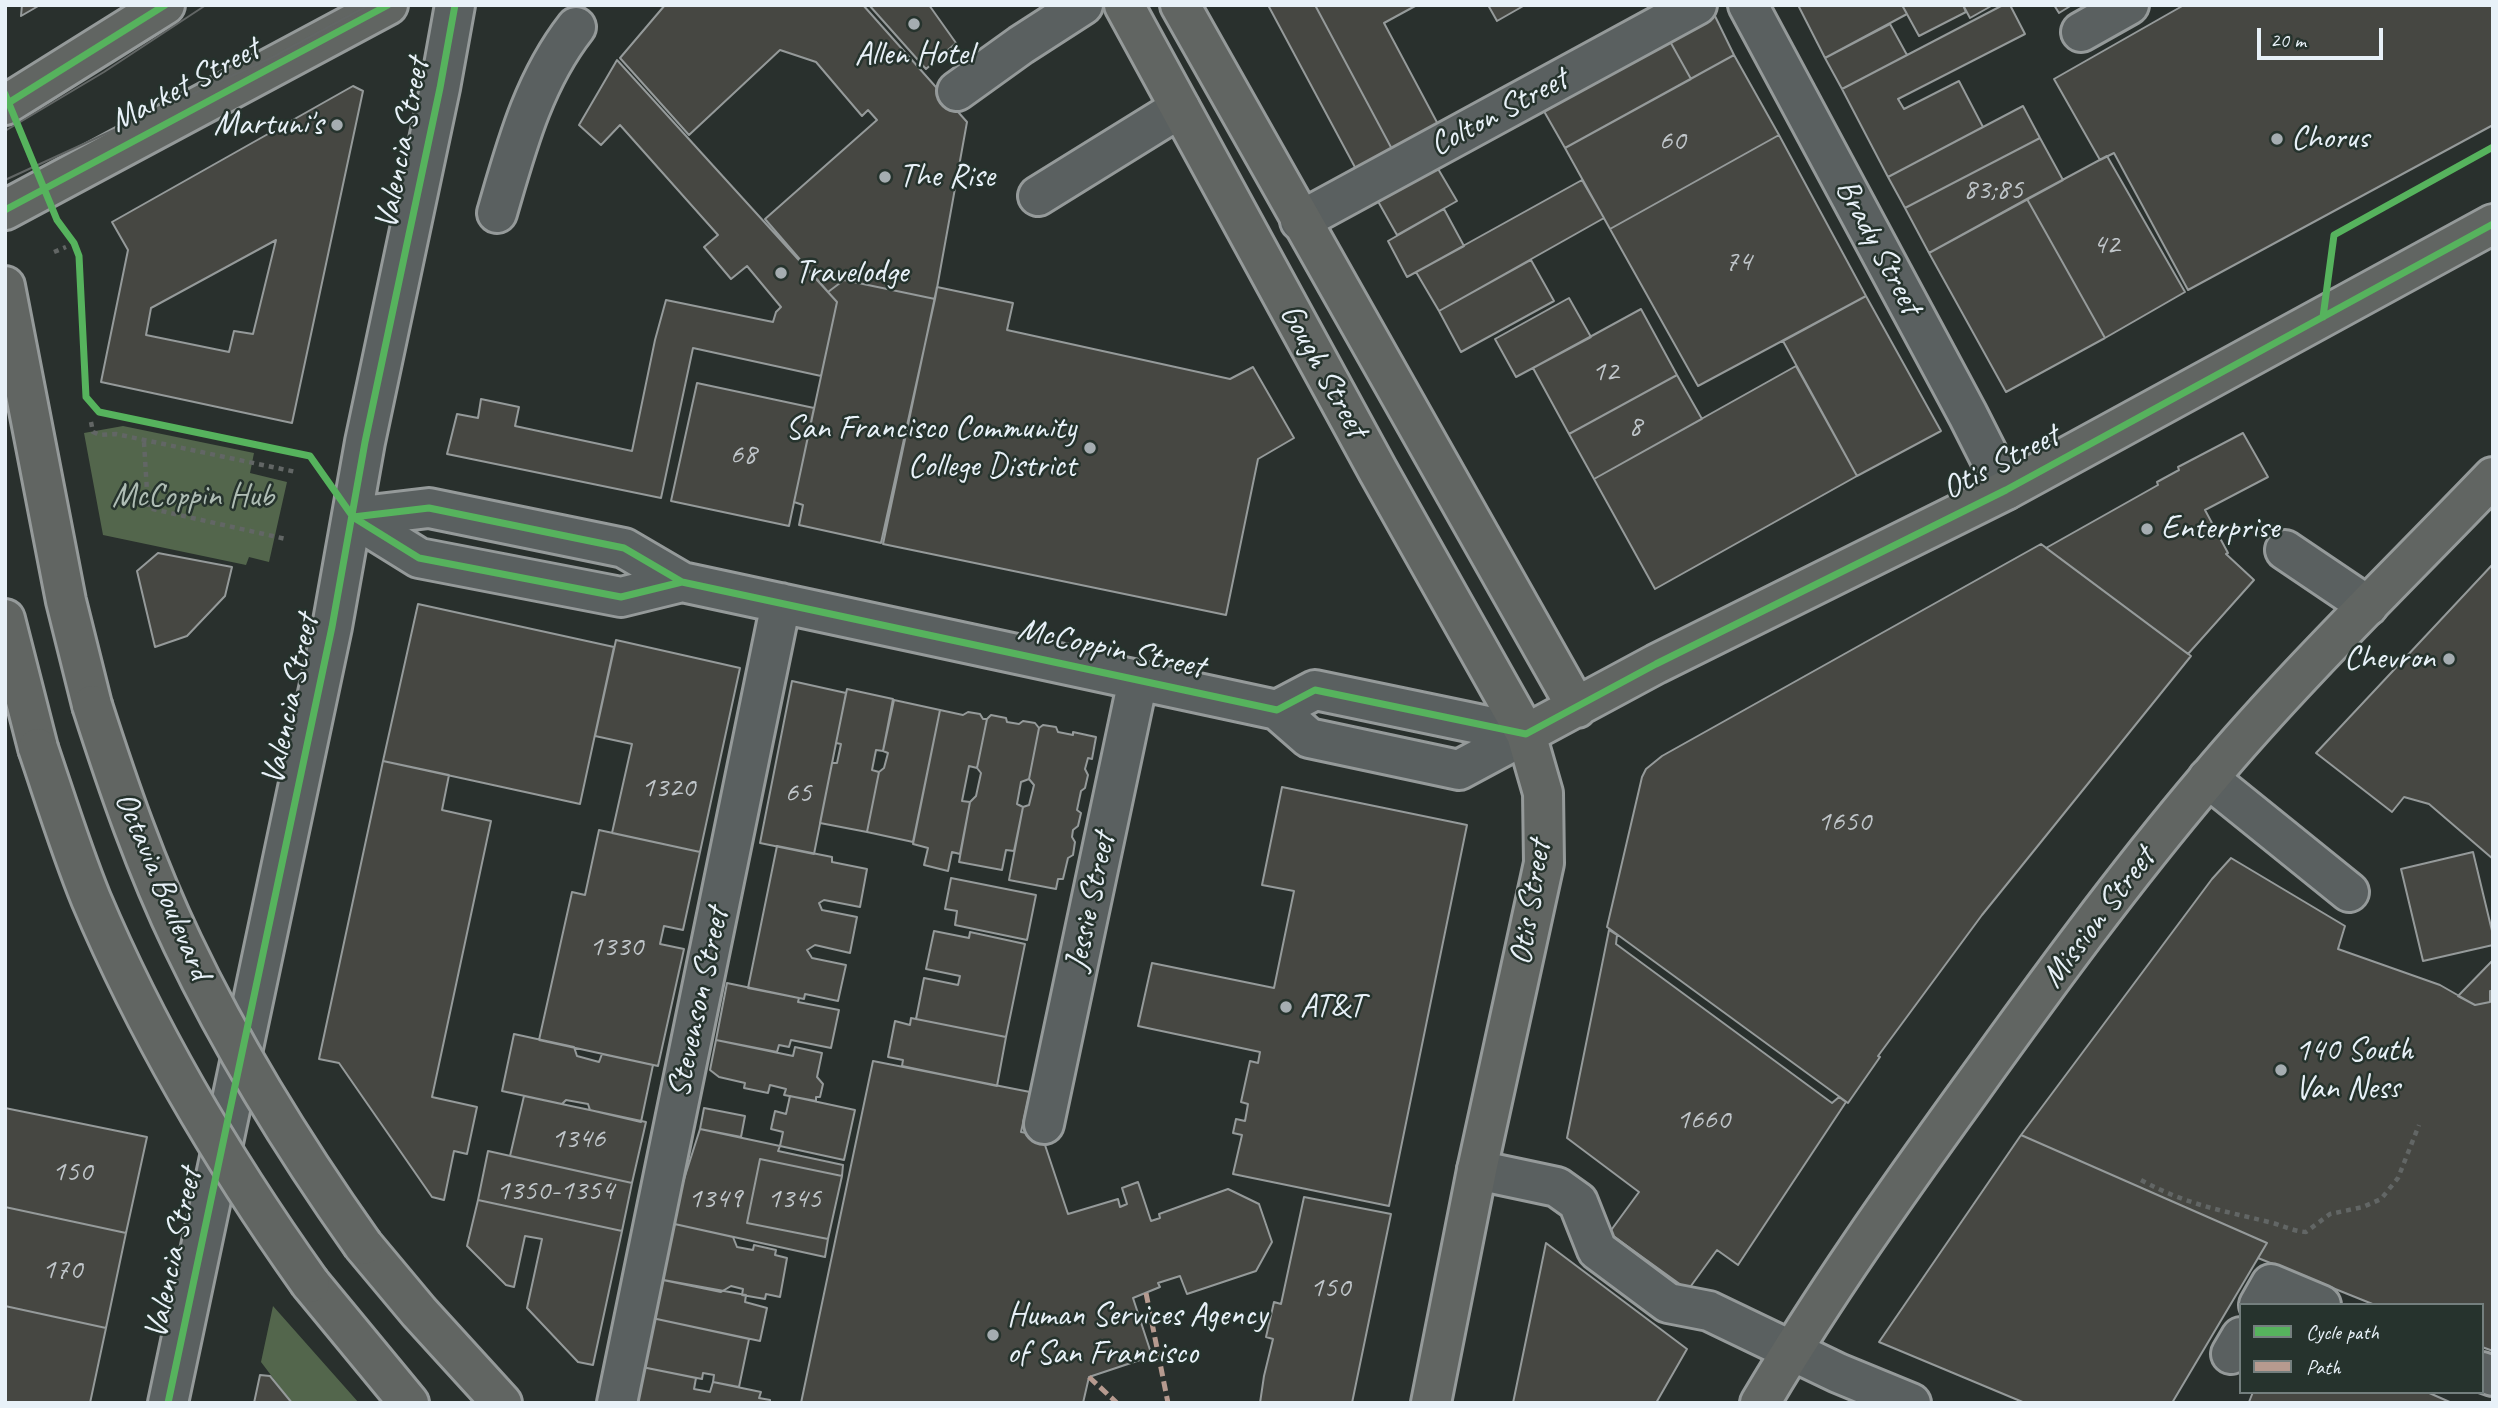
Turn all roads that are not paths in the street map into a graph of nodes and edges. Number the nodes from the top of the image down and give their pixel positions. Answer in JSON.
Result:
{"nodes":[{"id":1,"x":165,"y":5,"type":"edge"},
{"id":2,"x":388,"y":5,"type":"edge"},
{"id":3,"x":455,"y":5,"type":"edge"},
{"id":4,"x":1083,"y":5,"type":"edge"},
{"id":5,"x":1124,"y":5,"type":"edge"},
{"id":6,"x":1180,"y":5,"type":"edge"},
{"id":7,"x":1697,"y":5,"type":"edge"},
{"id":8,"x":1748,"y":5,"type":"edge"},
{"id":9,"x":2129,"y":5,"type":"edge"},
{"id":10,"x":576,"y":27,"type":"dead end"},
{"id":11,"x":2081,"y":32,"type":"dead end"},
{"id":12,"x":957,"y":91,"type":"dead end"},
{"id":13,"x":5,"y":105,"type":"edge"},
{"id":14,"x":1180,"y":108,"type":"junction"},
{"id":15,"x":1038,"y":196,"type":"dead end"},
{"id":16,"x":5,"y":210,"type":"edge"},
{"id":17,"x":497,"y":213,"type":"dead end"},
{"id":18,"x":1300,"y":220,"type":"junction"},
{"id":19,"x":2493,"y":224,"type":"edge"},
{"id":20,"x":5,"y":286,"type":"edge"},
{"id":21,"x":2492,"y":478,"type":"edge"},
{"id":22,"x":2006,"y":490,"type":"junction"},
{"id":23,"x":353,"y":517,"type":"junction"},
{"id":24,"x":2285,"y":550,"type":"dead end"},
{"id":25,"x":682,"y":582,"type":"junction"},
{"id":26,"x":781,"y":603,"type":"junction"},
{"id":27,"x":2368,"y":606,"type":"junction"},
{"id":28,"x":5,"y":619,"type":"edge"},
{"id":29,"x":1138,"y":680,"type":"junction"},
{"id":30,"x":1577,"y":708,"type":"junction"},
{"id":31,"x":1526,"y":734,"type":"junction"},
{"id":32,"x":2208,"y":778,"type":"junction"},
{"id":33,"x":2350,"y":892,"type":"dead end"},
{"id":34,"x":1044,"y":1124,"type":"dead end"},
{"id":35,"x":1477,"y":1170,"type":"junction"},
{"id":36,"x":2260,"y":1303,"type":"edge"},
{"id":37,"x":2316,"y":1303,"type":"edge"},
{"id":38,"x":1790,"y":1352,"type":"junction"},
{"id":39,"x":168,"y":1403,"type":"edge"},
{"id":40,"x":409,"y":1403,"type":"edge"},
{"id":41,"x":502,"y":1403,"type":"edge"},
{"id":42,"x":617,"y":1403,"type":"edge"},
{"id":43,"x":1431,"y":1403,"type":"edge"},
{"id":44,"x":1760,"y":1403,"type":"edge"},
{"id":45,"x":1911,"y":1403,"type":"edge"}],
"edges":[{"from":1,"to":13,"type":"main road"},
{"from":2,"to":16,"type":"main road","name":"Market Street"},
{"from":3,"to":23,"type":"street","name":"Valencia Street"},
{"from":4,"to":12,"type":"street"},
{"from":5,"to":14,"type":"main road","name":"Gough Street"},
{"from":6,"to":18,"type":"main road","name":"Gough Street"},
{"from":7,"to":18,"type":"street","name":"Colton Street"},
{"from":8,"to":22,"type":"street","name":"Brady Street"},
{"from":9,"to":11,"type":"street"},
{"from":10,"to":17,"type":"street"},
{"from":14,"to":15,"type":"street"},
{"from":14,"to":31,"type":"main road","name":"Gough Street"},
{"from":18,"to":30,"type":"main road","name":"Gough Street"},
{"from":19,"to":22,"type":"main road","name":"Otis Street"},
{"from":20,"to":41,"type":"main road","name":"Octavia Boulevard","bridge":true},
{"from":21,"to":27,"type":"main road","name":"Mission Street"},
{"from":22,"to":30,"type":"main road","name":"Otis Street"},
{"from":23,"to":25,"type":"street","name":"McCoppin Street"},
{"from":23,"to":25,"type":"street","name":"McCoppin Street"},
{"from":23,"to":39,"type":"street","name":"Valencia Street"},
{"from":24,"to":27,"type":"street"},
{"from":25,"to":26,"type":"street","name":"McCoppin Street"},
{"from":26,"to":29,"type":"street","name":"McCoppin Street"},
{"from":26,"to":42,"type":"street","name":"Stevenson Street"},
{"from":27,"to":32,"type":"main road","name":"Mission Street"},
{"from":28,"to":40,"type":"main road","name":"Octavia Boulevard","bridge":true},
{"from":29,"to":31,"type":"street","name":"McCoppin Street"},
{"from":29,"to":34,"type":"street","name":"Jessie Street"},
{"from":30,"to":31,"type":"main road","name":"Otis Street"},
{"from":31,"to":35,"type":"main road","name":"Otis Street"},
{"from":32,"to":33,"type":"street"},
{"from":32,"to":38,"type":"main road","name":"Mission Street"},
{"from":35,"to":38,"type":"street"},
{"from":35,"to":43,"type":"main road","name":"Otis Street"},
{"from":36,"to":37,"type":"street"},
{"from":38,"to":44,"type":"main road","name":"Mission Street"},
{"from":38,"to":45,"type":"street"}]}
